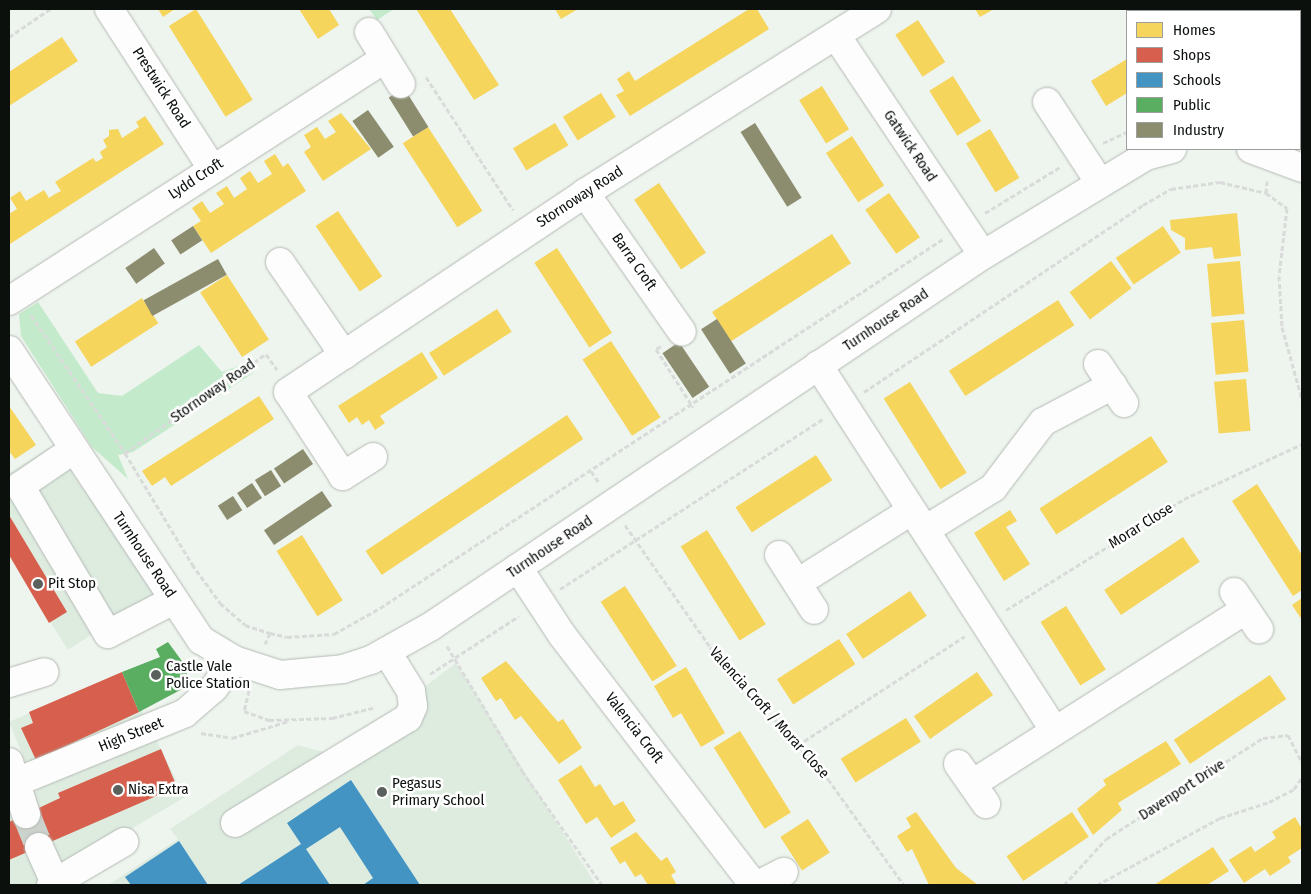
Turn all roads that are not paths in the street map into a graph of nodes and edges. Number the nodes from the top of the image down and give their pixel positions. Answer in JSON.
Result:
{"nodes":[{"id":1,"x":109,"y":9,"type":"edge"},
{"id":2,"x":877,"y":9,"type":"edge"},
{"id":3,"x":369,"y":32,"type":"dead end"},
{"id":4,"x":837,"y":37,"type":"junction"},
{"id":5,"x":385,"y":59,"type":"junction"},
{"id":6,"x":413,"y":79,"type":"road end"},
{"id":7,"x":1047,"y":102,"type":"dead end"},
{"id":8,"x":1168,"y":150,"type":"edge"},
{"id":9,"x":1254,"y":150,"type":"edge"},
{"id":10,"x":212,"y":168,"type":"junction"},
{"id":11,"x":1302,"y":168,"type":"edge"},
{"id":12,"x":1100,"y":183,"type":"junction"},
{"id":13,"x":585,"y":193,"type":"junction"},
{"id":14,"x":983,"y":255,"type":"junction"},
{"id":15,"x":280,"y":262,"type":"dead end"},
{"id":16,"x":13,"y":298,"type":"edge"},
{"id":17,"x":682,"y":332,"type":"road end"},
{"id":18,"x":9,"y":350,"type":"edge"},
{"id":19,"x":344,"y":355,"type":"junction"},
{"id":20,"x":818,"y":365,"type":"junction"},
{"id":21,"x":1112,"y":384,"type":"dead end"},
{"id":22,"x":73,"y":450,"type":"junction"},
{"id":23,"x":372,"y":457,"type":"dead end"},
{"id":24,"x":918,"y":520,"type":"junction"},
{"id":25,"x":779,"y":556,"type":"dead end"},
{"id":26,"x":518,"y":568,"type":"junction"},
{"id":27,"x":799,"y":582,"type":"junction"},
{"id":28,"x":174,"y":600,"type":"junction"},
{"id":29,"x":814,"y":610,"type":"dead end"},
{"id":30,"x":1246,"y":610,"type":"dead end"},
{"id":31,"x":387,"y":652,"type":"junction"},
{"id":32,"x":245,"y":664,"type":"junction"},
{"id":33,"x":44,"y":672,"type":"dead end"},
{"id":34,"x":9,"y":682,"type":"edge"},
{"id":35,"x":1054,"y":728,"type":"junction"},
{"id":36,"x":10,"y":777,"type":"edge"},
{"id":37,"x":972,"y":784,"type":"dead end"},
{"id":38,"x":26,"y":814,"type":"tunnel mouth"},
{"id":39,"x":235,"y":823,"type":"dead end"},
{"id":40,"x":124,"y":842,"type":"dead end"},
{"id":41,"x":39,"y":846,"type":"tunnel mouth"},
{"id":42,"x":784,"y":872,"type":"dead end"},
{"id":43,"x":53,"y":884,"type":"edge"},
{"id":44,"x":756,"y":885,"type":"edge"}],
"edges":[{"from":1,"to":10,"type":"street","name":"Prestwick Road"},
{"from":2,"to":4,"type":"street","name":"Stornoway Road"},
{"from":3,"to":5,"type":"street"},
{"from":4,"to":13,"type":"street","name":"Stornoway Road"},
{"from":4,"to":14,"type":"street","name":"Gatwick Road"},
{"from":5,"to":6,"type":"street"},
{"from":5,"to":10,"type":"street","name":"Lydd Croft"},
{"from":7,"to":12,"type":"street"},
{"from":8,"to":12,"type":"street","name":"Turnhouse Road"},
{"from":9,"to":11,"type":"street"},
{"from":10,"to":16,"type":"street","name":"Lydd Croft"},
{"from":12,"to":14,"type":"street","name":"Turnhouse Road"},
{"from":13,"to":17,"type":"street","name":"Barra Croft"},
{"from":13,"to":19,"type":"street","name":"Stornoway Road"},
{"from":14,"to":20,"type":"street","name":"Turnhouse Road"},
{"from":15,"to":19,"type":"street"},
{"from":18,"to":22,"type":"street","name":"Turnhouse Road"},
{"from":19,"to":23,"type":"street","name":"Stornoway Road"},
{"from":20,"to":24,"type":"street"},
{"from":20,"to":26,"type":"street","name":"Turnhouse Road"},
{"from":21,"to":24,"type":"street"},
{"from":22,"to":28,"type":"street","name":"Turnhouse Road"},
{"from":22,"to":28,"type":"street"},
{"from":24,"to":27,"type":"street"},
{"from":24,"to":35,"type":"street"},
{"from":25,"to":27,"type":"street"},
{"from":26,"to":31,"type":"street","name":"Turnhouse Road"},
{"from":26,"to":44,"type":"street","name":"Valencia Croft"},
{"from":27,"to":29,"type":"street"},
{"from":28,"to":32,"type":"street","name":"Turnhouse Road"},
{"from":30,"to":35,"type":"street"},
{"from":31,"to":32,"type":"street","name":"Turnhouse Road"},
{"from":31,"to":39,"type":"street"},
{"from":32,"to":36,"type":"street","name":"High Street"},
{"from":33,"to":34,"type":"street"},
{"from":35,"to":37,"type":"street"},
{"from":36,"to":38,"type":"street"},
{"from":40,"to":43,"type":"street"},
{"from":41,"to":43,"type":"street"},
{"from":42,"to":44,"type":"street","name":"Valencia Croft"}]}
